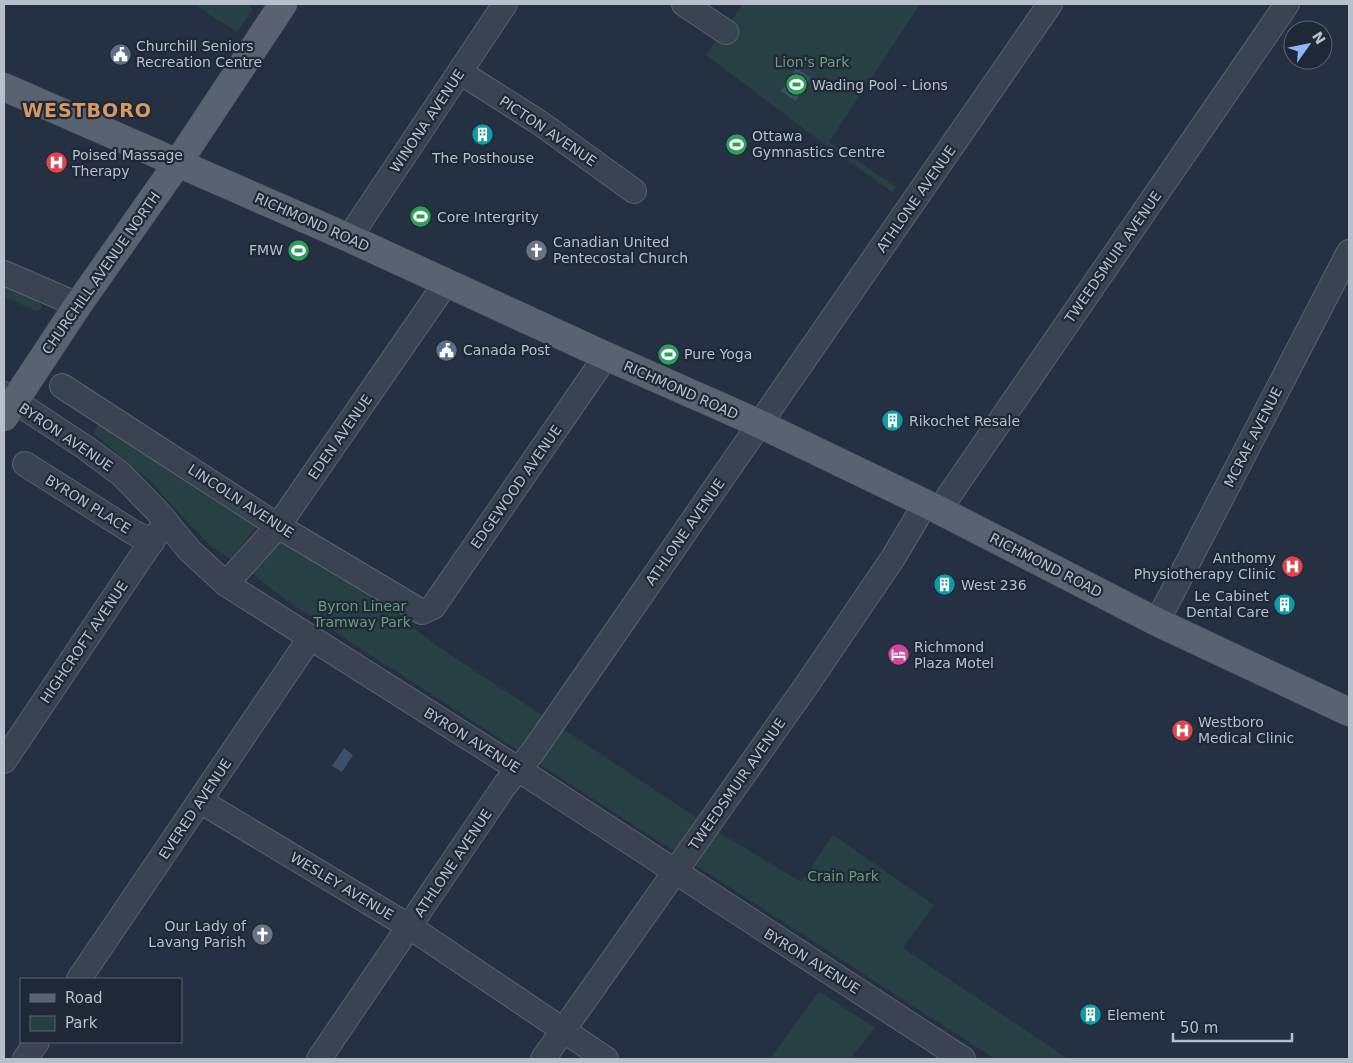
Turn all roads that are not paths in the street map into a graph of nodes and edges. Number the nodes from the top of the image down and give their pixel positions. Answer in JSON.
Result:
{"nodes":[{"id":1,"x":283,"y":4,"type":"edge"},
{"id":2,"x":505,"y":4,"type":"edge"},
{"id":3,"x":684,"y":4,"type":"edge"},
{"id":4,"x":1050,"y":4,"type":"edge"},
{"id":5,"x":1287,"y":4,"type":"edge"},
{"id":6,"x":726,"y":32,"type":"dead end"},
{"id":7,"x":460,"y":72,"type":"junction"},
{"id":8,"x":4,"y":87,"type":"edge"},
{"id":9,"x":177,"y":164,"type":"junction"},
{"id":10,"x":634,"y":191,"type":"dead end"},
{"id":11,"x":349,"y":238,"type":"junction"},
{"id":12,"x":1349,"y":252,"type":"edge"},
{"id":13,"x":14,"y":276,"type":"edge"},
{"id":14,"x":446,"y":284,"type":"junction"},
{"id":15,"x":78,"y":305,"type":"junction"},
{"id":16,"x":606,"y":356,"type":"junction"},
{"id":17,"x":62,"y":386,"type":"dead end"},
{"id":18,"x":7,"y":404,"type":"edge"},
{"id":19,"x":760,"y":424,"type":"junction"},
{"id":20,"x":25,"y":464,"type":"dead end"},
{"id":21,"x":932,"y":507,"type":"junction"},
{"id":22,"x":166,"y":523,"type":"junction"},
{"id":23,"x":278,"y":526,"type":"junction"},
{"id":24,"x":152,"y":542,"type":"junction"},
{"id":25,"x":226,"y":584,"type":"junction"},
{"id":26,"x":422,"y":612,"type":"joint"},
{"id":27,"x":1157,"y":622,"type":"junction"},
{"id":28,"x":310,"y":638,"type":"junction"},
{"id":29,"x":1349,"y":712,"type":"edge"},
{"id":30,"x":4,"y":761,"type":"edge"},
{"id":31,"x":518,"y":769,"type":"junction"},
{"id":32,"x":200,"y":801,"type":"junction"},
{"id":33,"x":675,"y":872,"type":"junction"},
{"id":34,"x":410,"y":927,"type":"junction"},
{"id":35,"x":80,"y":978,"type":"edge"},
{"id":36,"x":563,"y":1030,"type":"junction"},
{"id":37,"x":36,"y":1043,"type":"edge"},
{"id":38,"x":25,"y":1059,"type":"edge"},
{"id":39,"x":319,"y":1059,"type":"edge"},
{"id":40,"x":543,"y":1059,"type":"edge"},
{"id":41,"x":606,"y":1059,"type":"edge"},
{"id":42,"x":963,"y":1059,"type":"edge"}],
"edges":[{"from":1,"to":9,"type":"main road","name":"CHURCHILL AVENUE NORTH"},
{"from":2,"to":7,"type":"street","name":"WINONA AVENUE"},
{"from":3,"to":6,"type":"street"},
{"from":4,"to":19,"type":"street","name":"ATHLONE AVENUE"},
{"from":5,"to":21,"type":"street","name":"TWEEDSMUIR AVENUE"},
{"from":7,"to":10,"type":"street","name":"PICTON AVENUE"},
{"from":7,"to":11,"type":"street","name":"WINONA AVENUE"},
{"from":8,"to":9,"type":"main road","name":"RICHMOND ROAD"},
{"from":9,"to":11,"type":"main road","name":"RICHMOND ROAD"},
{"from":9,"to":15,"type":"main road","name":"CHURCHILL AVENUE NORTH"},
{"from":11,"to":14,"type":"main road","name":"RICHMOND ROAD"},
{"from":12,"to":27,"type":"street","name":"MCRAE AVENUE"},
{"from":13,"to":15,"type":"street"},
{"from":14,"to":16,"type":"main road","name":"RICHMOND ROAD"},
{"from":14,"to":23,"type":"street","name":"EDEN AVENUE"},
{"from":15,"to":18,"type":"main road","name":"CHURCHILL AVENUE NORTH"},
{"from":16,"to":19,"type":"main road","name":"RICHMOND ROAD"},
{"from":16,"to":26,"type":"street","name":"EDGEWOOD AVENUE"},
{"from":17,"to":23,"type":"street","name":"LINCOLN AVENUE"},
{"from":18,"to":22,"type":"street","name":"BYRON AVENUE"},
{"from":19,"to":21,"type":"main road","name":"RICHMOND ROAD"},
{"from":19,"to":31,"type":"street","name":"ATHLONE AVENUE"},
{"from":20,"to":24,"type":"street","name":"BYRON PLACE"},
{"from":21,"to":27,"type":"main road","name":"RICHMOND ROAD"},
{"from":21,"to":33,"type":"street","name":"TWEEDSMUIR AVENUE"},
{"from":22,"to":24,"type":"street","name":"HIGHCROFT AVENUE"},
{"from":22,"to":25,"type":"street","name":"BYRON AVENUE"},
{"from":23,"to":25,"type":"street","name":"EDEN AVENUE"},
{"from":23,"to":26,"type":"street","name":"LINCOLN AVENUE"},
{"from":24,"to":30,"type":"street","name":"HIGHCROFT AVENUE"},
{"from":25,"to":28,"type":"street","name":"BYRON AVENUE"},
{"from":27,"to":29,"type":"main road","name":"RICHMOND ROAD"},
{"from":28,"to":31,"type":"street","name":"BYRON AVENUE"},
{"from":28,"to":32,"type":"street","name":"EVERED AVENUE"},
{"from":31,"to":33,"type":"street","name":"BYRON AVENUE"},
{"from":31,"to":34,"type":"street","name":"ATHLONE AVENUE"},
{"from":32,"to":34,"type":"street","name":"WESLEY AVENUE"},
{"from":32,"to":35,"type":"street","name":"EVERED AVENUE"},
{"from":33,"to":36,"type":"street","name":"TWEEDSMUIR AVENUE"},
{"from":33,"to":42,"type":"street","name":"BYRON AVENUE"},
{"from":34,"to":36,"type":"street","name":"WESLEY AVENUE"},
{"from":34,"to":39,"type":"street","name":"ATHLONE AVENUE"},
{"from":36,"to":40,"type":"street","name":"TWEEDSMUIR AVENUE"},
{"from":36,"to":41,"type":"street","name":"WESLEY AVENUE"},
{"from":37,"to":38,"type":"street"}]}
